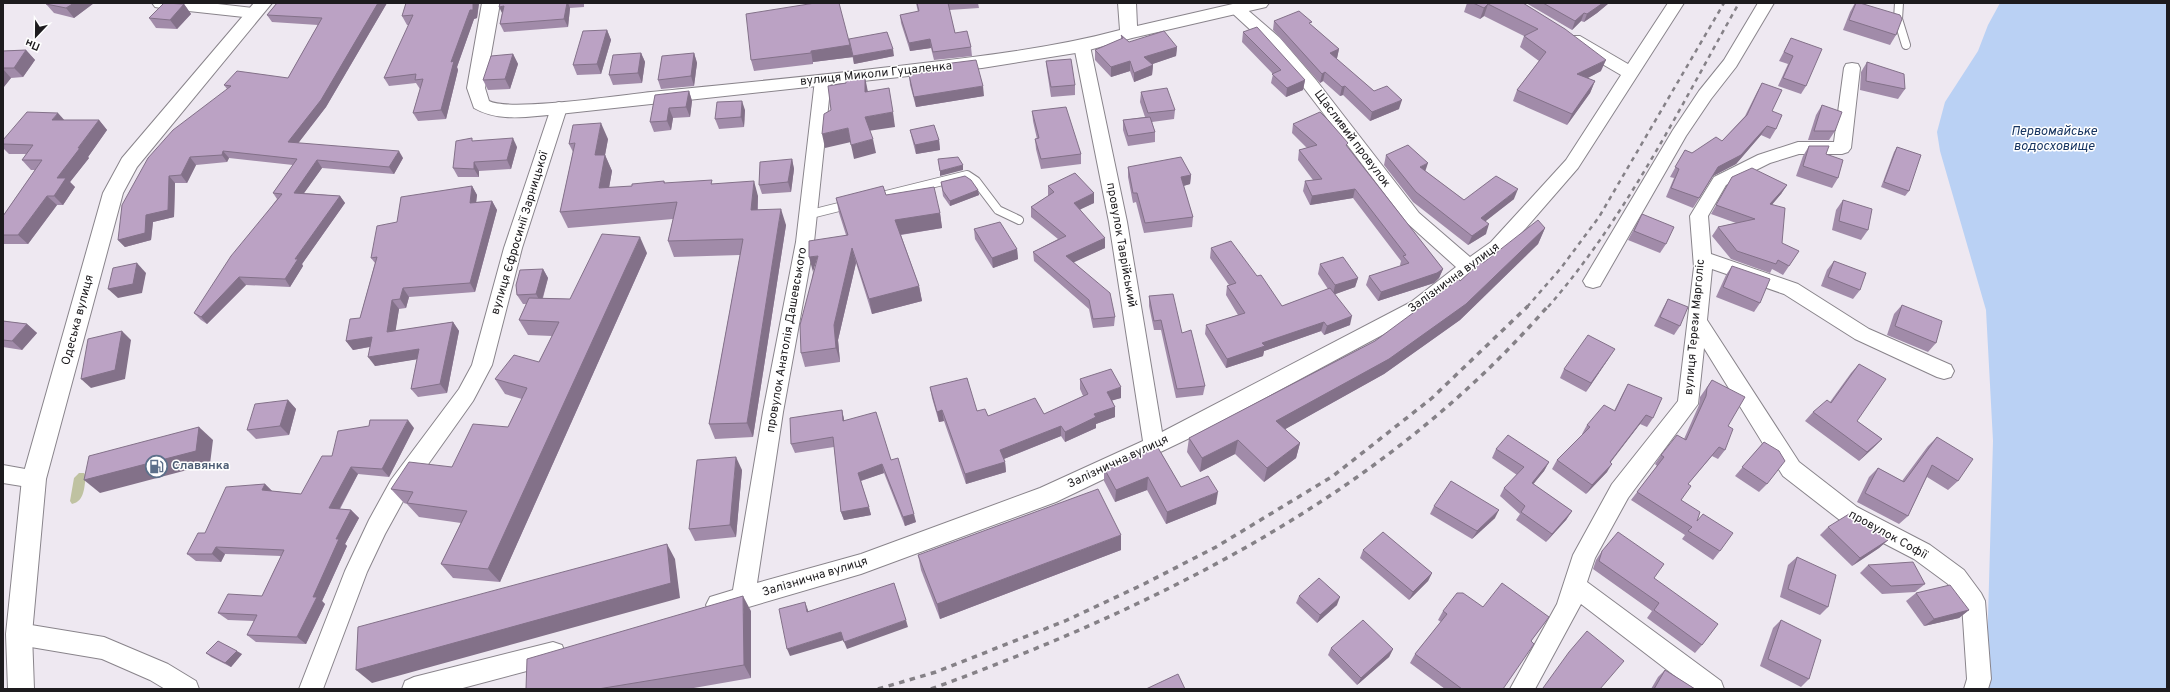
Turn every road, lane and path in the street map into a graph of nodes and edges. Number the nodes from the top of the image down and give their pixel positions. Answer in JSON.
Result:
{"nodes":[{"id":1,"x":161,"y":3,"type":"edge"},
{"id":2,"x":491,"y":3,"type":"edge"},
{"id":3,"x":1127,"y":3,"type":"edge"},
{"id":4,"x":1260,"y":3,"type":"edge"},
{"id":5,"x":1676,"y":3,"type":"edge"},
{"id":6,"x":1766,"y":3,"type":"edge"},
{"id":7,"x":1899,"y":3,"type":"edge"},
{"id":8,"x":258,"y":8,"type":"edge"},
{"id":9,"x":1237,"y":9,"type":"junction"},
{"id":10,"x":1559,"y":31,"type":"edge"},
{"id":11,"x":1129,"y":33,"type":"junction"},
{"id":12,"x":1906,"y":45,"type":"dead end"},
{"id":13,"x":1082,"y":46,"type":"junction"},
{"id":14,"x":1852,"y":68,"type":"dead end"},
{"id":15,"x":1631,"y":73,"type":"junction"},
{"id":16,"x":823,"y":80,"type":"junction"},
{"id":17,"x":559,"y":108,"type":"junction"},
{"id":18,"x":807,"y":215,"type":"junction"},
{"id":19,"x":1019,"y":220,"type":"dead end"},
{"id":20,"x":1703,"y":258,"type":"junction"},
{"id":21,"x":1469,"y":267,"type":"junction"},
{"id":22,"x":1593,"y":281,"type":"dead end"},
{"id":23,"x":1698,"y":320,"type":"junction"},
{"id":24,"x":1944,"y":371,"type":"dead end"},
{"id":25,"x":1154,"y":445,"type":"junction"},
{"id":26,"x":3,"y":474,"type":"edge"},
{"id":27,"x":34,"y":479,"type":"junction"},
{"id":28,"x":1574,"y":586,"type":"junction"},
{"id":29,"x":743,"y":598,"type":"junction"},
{"id":30,"x":697,"y":611,"type":"edge"},
{"id":31,"x":19,"y":634,"type":"junction"},
{"id":32,"x":575,"y":646,"type":"edge"},
{"id":33,"x":21,"y":689,"type":"edge"},
{"id":34,"x":187,"y":689,"type":"edge"},
{"id":35,"x":311,"y":689,"type":"edge"},
{"id":36,"x":414,"y":689,"type":"edge"},
{"id":37,"x":1522,"y":689,"type":"edge"},
{"id":38,"x":1712,"y":689,"type":"edge"},
{"id":39,"x":1976,"y":689,"type":"edge"}],
"edges":[{"from":1,"to":8,"type":"street"},
{"from":2,"to":17,"type":"street"},
{"from":3,"to":11,"type":"street"},
{"from":4,"to":9,"type":"street","name":"вулиця Миколи Гуцаленка"},
{"from":5,"to":15,"type":"street","name":"Залізнична вулиця"},
{"from":6,"to":22,"type":"street"},
{"from":7,"to":12,"type":"lane"},
{"from":8,"to":27,"type":"street","name":"Одеська вулиця"},
{"from":9,"to":11,"type":"street","name":"вулиця Миколи Гуцаленка"},
{"from":9,"to":21,"type":"street","name":"Щасливий провулок"},
{"from":10,"to":15,"type":"street"},
{"from":11,"to":13,"type":"street","name":"вулиця Миколи Гуцаленка"},
{"from":13,"to":16,"type":"street","name":"вулиця Миколи Гуцаленка"},
{"from":13,"to":25,"type":"street","name":"провулок Таврійський"},
{"from":14,"to":20,"type":"street","name":"вулиця Терези Марголіс"},
{"from":15,"to":21,"type":"street","name":"Залізнична вулиця"},
{"from":16,"to":17,"type":"street","name":"вулиця Миколи Гуцаленка"},
{"from":16,"to":18,"type":"street","name":"провулок Анатолія Дашевського"},
{"from":17,"to":35,"type":"street","name":"вулиця Єфросинії Зарницької"},
{"from":18,"to":19,"type":"lane"},
{"from":18,"to":29,"type":"street","name":"провулок Анатолія Дашевського"},
{"from":20,"to":23,"type":"street","name":"вулиця Терези Марголіс"},
{"from":20,"to":24,"type":"street"},
{"from":21,"to":25,"type":"street","name":"Залізнична вулиця"},
{"from":23,"to":28,"type":"street","name":"вулиця Терези Марголіс"},
{"from":23,"to":39,"type":"street","name":"провулок Софії"},
{"from":25,"to":29,"type":"street","name":"Залізнична вулиця"},
{"from":26,"to":27,"type":"street"},
{"from":27,"to":31,"type":"street","name":"Одеська вулиця"},
{"from":28,"to":37,"type":"street","name":"вулиця Терези Марголіс"},
{"from":28,"to":38,"type":"street"},
{"from":29,"to":30,"type":"street","name":"Залізнична вулиця"},
{"from":31,"to":33,"type":"street","name":"Одеська вулиця"},
{"from":31,"to":34,"type":"street"},
{"from":32,"to":36,"type":"street"}]}
